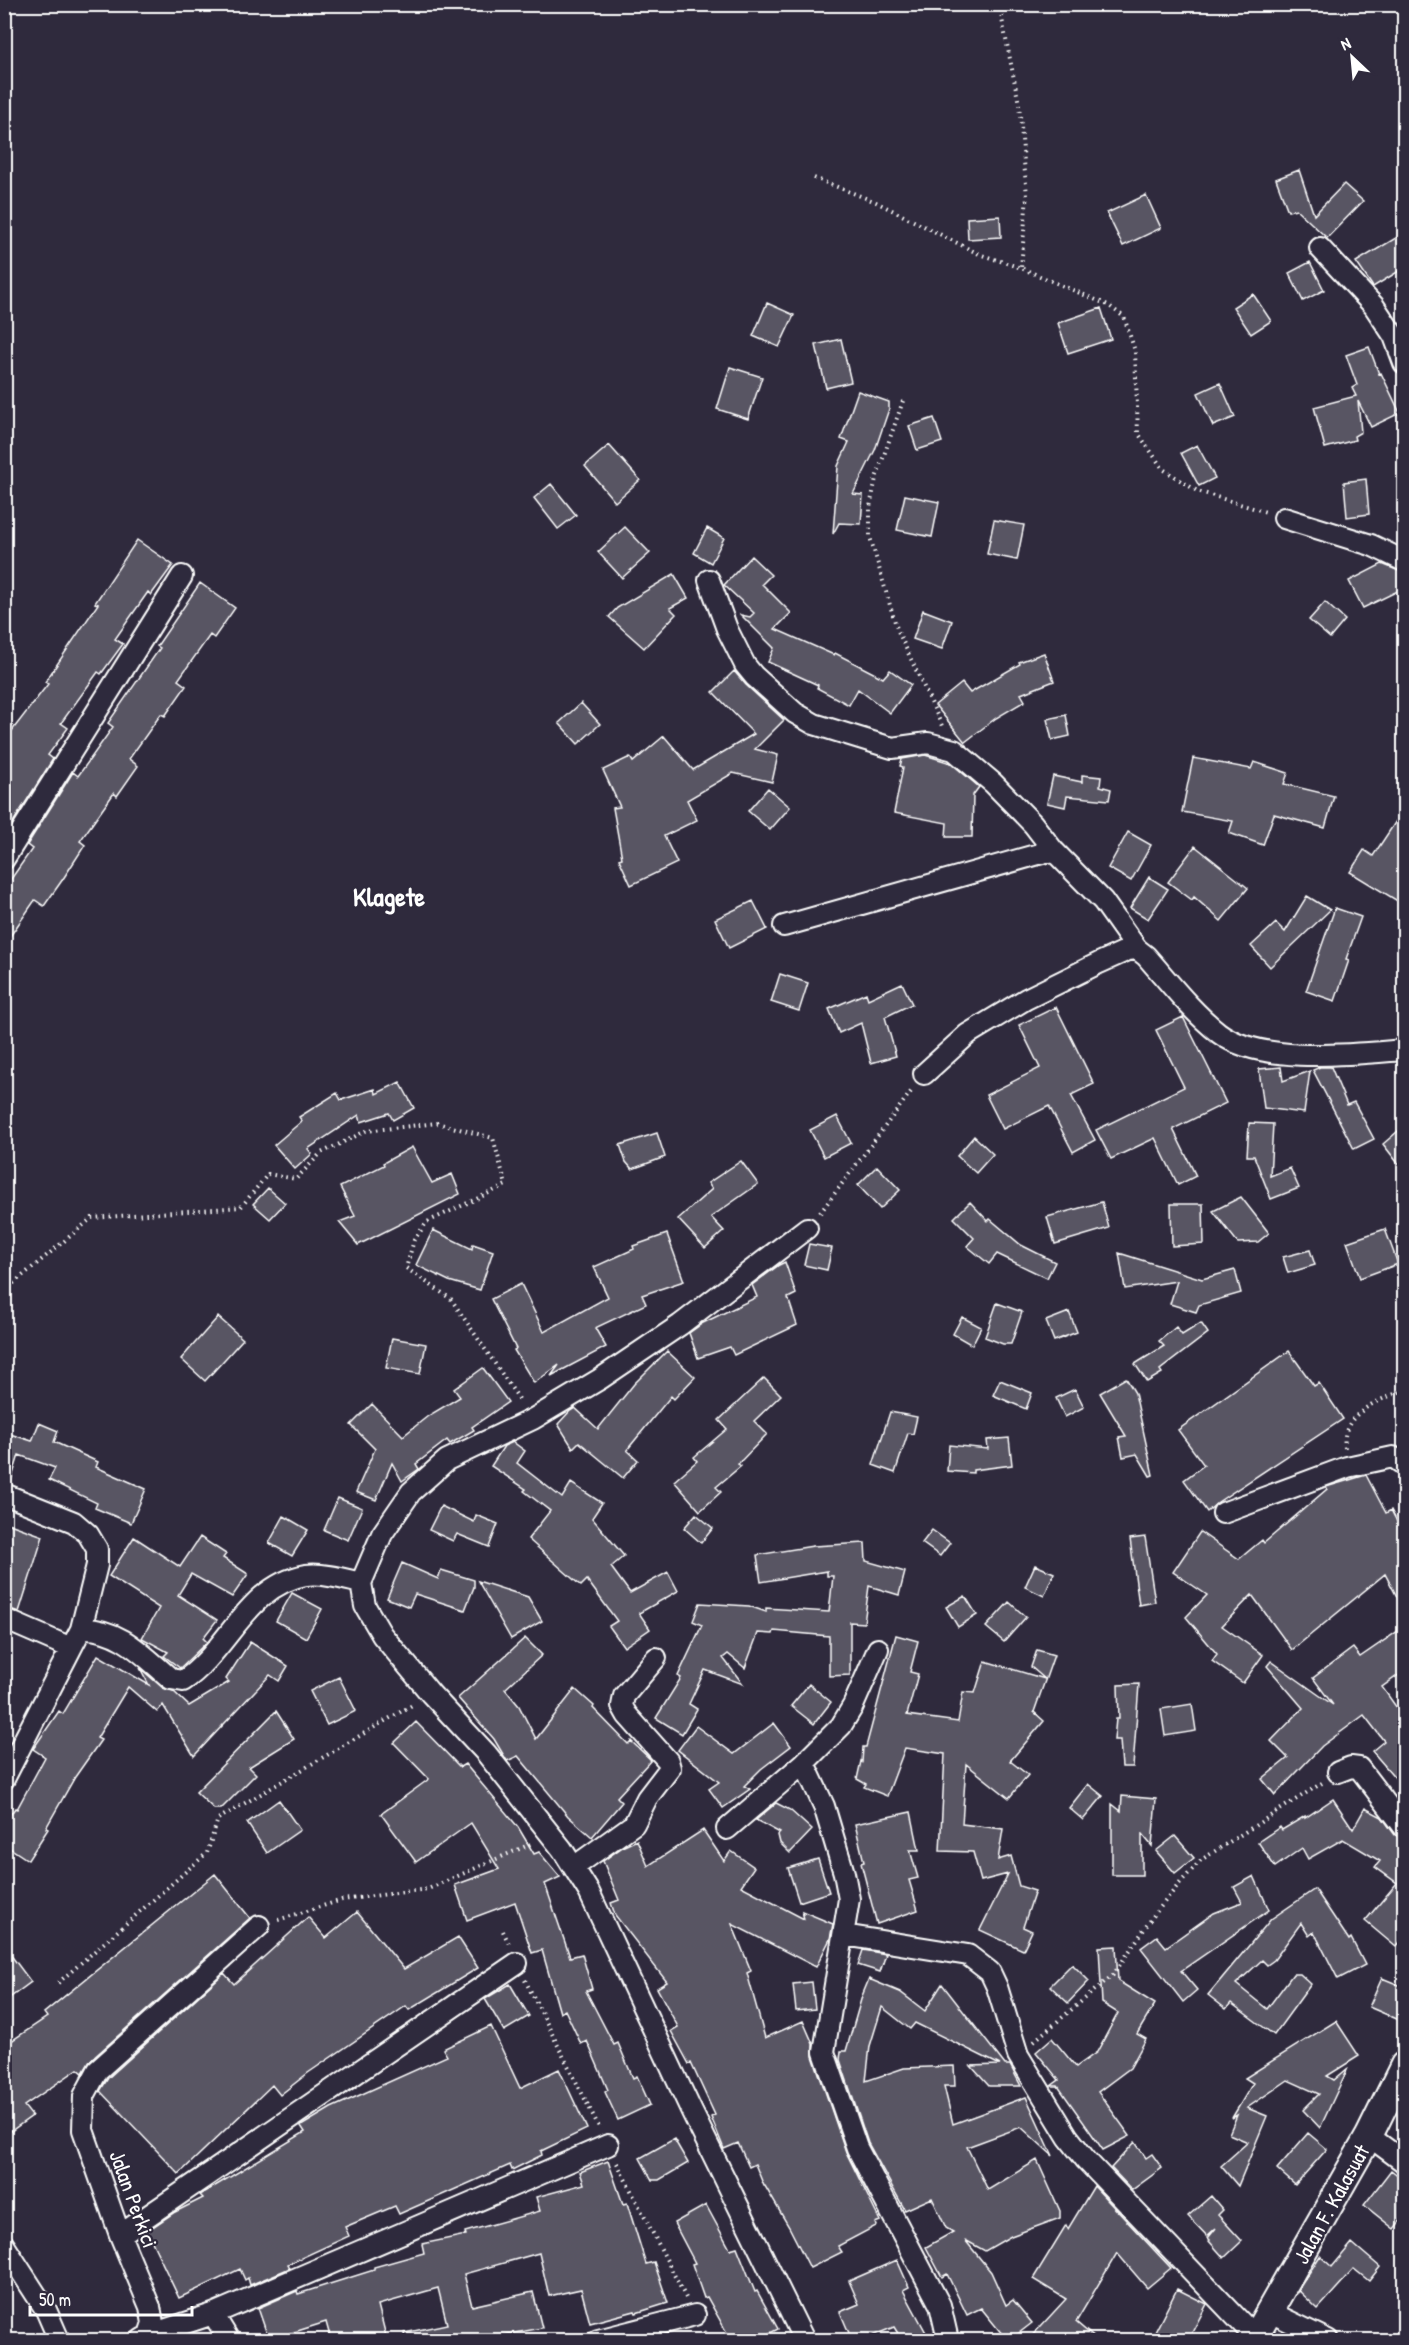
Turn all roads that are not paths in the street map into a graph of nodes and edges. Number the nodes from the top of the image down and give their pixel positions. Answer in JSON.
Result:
{"nodes":[{"id":1,"x":1320,"y":248,"type":"dead end"},
{"id":2,"x":1404,"y":363,"type":"edge"},
{"id":3,"x":1284,"y":518,"type":"road end"},
{"id":4,"x":1404,"y":561,"type":"edge"},
{"id":5,"x":182,"y":576,"type":"dead end"},
{"id":6,"x":709,"y":580,"type":"dead end"},
{"id":7,"x":1053,"y":850,"type":"junction"},
{"id":8,"x":4,"y":859,"type":"edge"},
{"id":9,"x":784,"y":926,"type":"dead end"},
{"id":10,"x":1137,"y":949,"type":"junction"},
{"id":11,"x":1404,"y":1050,"type":"edge"},
{"id":12,"x":924,"y":1074,"type":"road end"},
{"id":13,"x":807,"y":1228,"type":"road end"},
{"id":14,"x":1404,"y":1465,"type":"edge"},
{"id":15,"x":4,"y":1494,"type":"edge"},
{"id":16,"x":1223,"y":1513,"type":"dead end"},
{"id":17,"x":361,"y":1583,"type":"junction"},
{"id":18,"x":4,"y":1619,"type":"edge"},
{"id":19,"x":81,"y":1629,"type":"junction"},
{"id":20,"x":71,"y":1648,"type":"junction"},
{"id":21,"x":878,"y":1649,"type":"dead end"},
{"id":22,"x":656,"y":1658,"type":"dead end"},
{"id":23,"x":804,"y":1763,"type":"junction"},
{"id":24,"x":1338,"y":1772,"type":"road end"},
{"id":25,"x":4,"y":1779,"type":"edge"},
{"id":26,"x":1404,"y":1827,"type":"edge"},
{"id":27,"x":727,"y":1828,"type":"dead end"},
{"id":28,"x":574,"y":1867,"type":"junction"},
{"id":29,"x":259,"y":1926,"type":"road end"},
{"id":30,"x":844,"y":1935,"type":"junction"},
{"id":31,"x":517,"y":1963,"type":"dead end"},
{"id":32,"x":1404,"y":2065,"type":"edge"},
{"id":33,"x":1369,"y":2136,"type":"junction"},
{"id":34,"x":608,"y":2145,"type":"dead end"},
{"id":35,"x":1404,"y":2162,"type":"edge"},
{"id":36,"x":120,"y":2235,"type":"junction"},
{"id":37,"x":4,"y":2246,"type":"edge"},
{"id":38,"x":1270,"y":2312,"type":"junction"},
{"id":39,"x":213,"y":2314,"type":"junction"},
{"id":40,"x":695,"y":2315,"type":"dead end"},
{"id":41,"x":145,"y":2338,"type":"edge"},
{"id":42,"x":1254,"y":2339,"type":"edge"},
{"id":43,"x":59,"y":2340,"type":"edge"},
{"id":44,"x":229,"y":2340,"type":"edge"},
{"id":45,"x":598,"y":2340,"type":"edge"},
{"id":46,"x":804,"y":2340,"type":"edge"},
{"id":47,"x":948,"y":2340,"type":"edge"},
{"id":48,"x":1328,"y":2340,"type":"edge"}],
"edges":[{"from":1,"to":2,"type":"street"},
{"from":3,"to":4,"type":"street"},
{"from":5,"to":8,"type":"street"},
{"from":6,"to":7,"type":"street"},
{"from":7,"to":9,"type":"street"},
{"from":7,"to":10,"type":"street"},
{"from":10,"to":11,"type":"street"},
{"from":10,"to":12,"type":"street"},
{"from":13,"to":17,"type":"street"},
{"from":14,"to":16,"type":"street"},
{"from":15,"to":19,"type":"street"},
{"from":17,"to":19,"type":"street"},
{"from":17,"to":28,"type":"street"},
{"from":18,"to":20,"type":"street"},
{"from":19,"to":20,"type":"street"},
{"from":20,"to":25,"type":"street"},
{"from":21,"to":23,"type":"street"},
{"from":22,"to":28,"type":"street"},
{"from":23,"to":27,"type":"street"},
{"from":23,"to":30,"type":"street"},
{"from":24,"to":26,"type":"street"},
{"from":28,"to":46,"type":"street"},
{"from":29,"to":36,"type":"street","name":"Jalan Perkici"},
{"from":30,"to":42,"type":"street"},
{"from":30,"to":47,"type":"street"},
{"from":31,"to":36,"type":"street"},
{"from":32,"to":33,"type":"street","name":"Jalan F. Kalasuat"},
{"from":33,"to":35,"type":"street"},
{"from":33,"to":38,"type":"street","name":"Jalan F. Kalasuat"},
{"from":34,"to":39,"type":"street"},
{"from":36,"to":41,"type":"street","name":"Jalan Perkici"},
{"from":37,"to":43,"type":"street"},
{"from":38,"to":42,"type":"street","name":"Jalan F. Kalasuat"},
{"from":38,"to":48,"type":"street"},
{"from":39,"to":41,"type":"street"},
{"from":39,"to":44,"type":"street"},
{"from":40,"to":45,"type":"street"}]}
